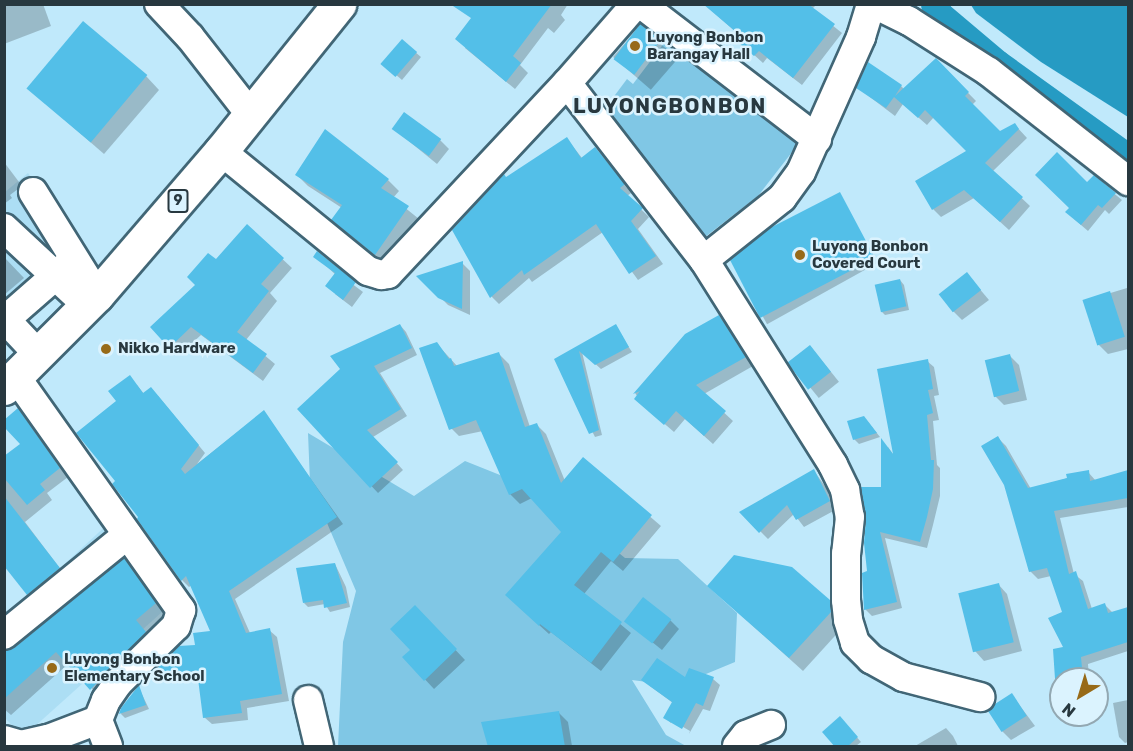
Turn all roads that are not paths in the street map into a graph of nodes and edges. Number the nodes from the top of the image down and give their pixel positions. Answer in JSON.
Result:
{"nodes":[{"id":1,"x":159,"y":4,"type":"edge"},
{"id":2,"x":339,"y":4,"type":"edge"},
{"id":3,"x":636,"y":4,"type":"edge"},
{"id":4,"x":641,"y":4,"type":"edge"},
{"id":5,"x":872,"y":4,"type":"edge"},
{"id":6,"x":567,"y":83,"type":"junction"},
{"id":7,"x":250,"y":115,"type":"junction"},
{"id":8,"x":817,"y":139,"type":"junction"},
{"id":9,"x":221,"y":151,"type":"junction"},
{"id":10,"x":1128,"y":181,"type":"edge"},
{"id":11,"x":33,"y":192,"type":"dead end"},
{"id":12,"x":4,"y":228,"type":"edge"},
{"id":13,"x":704,"y":260,"type":"junction"},
{"id":14,"x":65,"y":267,"type":"junction"},
{"id":15,"x":92,"y":300,"type":"junction"},
{"id":16,"x":5,"y":318,"type":"edge"},
{"id":17,"x":39,"y":354,"type":"junction"},
{"id":18,"x":10,"y":382,"type":"edge"},
{"id":19,"x":127,"y":535,"type":"junction"},
{"id":20,"x":4,"y":635,"type":"edge"},
{"id":21,"x":980,"y":697,"type":"dead end"},
{"id":22,"x":308,"y":700,"type":"dead end"},
{"id":23,"x":98,"y":720,"type":"junction"},
{"id":24,"x":771,"y":725,"type":"dead end"},
{"id":25,"x":4,"y":740,"type":"edge"},
{"id":26,"x":108,"y":747,"type":"edge"},
{"id":27,"x":319,"y":747,"type":"edge"},
{"id":28,"x":737,"y":747,"type":"edge"}],
"edges":[{"from":1,"to":7,"type":"street"},
{"from":2,"to":7,"type":"highway","number":"9"},
{"from":3,"to":6,"type":"street"},
{"from":4,"to":8,"type":"street"},
{"from":5,"to":8,"type":"street"},
{"from":5,"to":10,"type":"street"},
{"from":6,"to":9,"type":"street"},
{"from":6,"to":13,"type":"street"},
{"from":7,"to":9,"type":"highway","number":"9"},
{"from":8,"to":13,"type":"street"},
{"from":9,"to":15,"type":"highway","number":"9"},
{"from":11,"to":14,"type":"street"},
{"from":12,"to":14,"type":"street"},
{"from":13,"to":21,"type":"street"},
{"from":14,"to":15,"type":"street"},
{"from":14,"to":16,"type":"street"},
{"from":15,"to":17,"type":"highway","number":"9"},
{"from":16,"to":17,"type":"street"},
{"from":17,"to":18,"type":"highway","number":"9"},
{"from":18,"to":19,"type":"street"},
{"from":19,"to":20,"type":"street"},
{"from":19,"to":23,"type":"street"},
{"from":22,"to":27,"type":"street"},
{"from":23,"to":25,"type":"street"},
{"from":23,"to":26,"type":"street"},
{"from":24,"to":28,"type":"street"}]}
